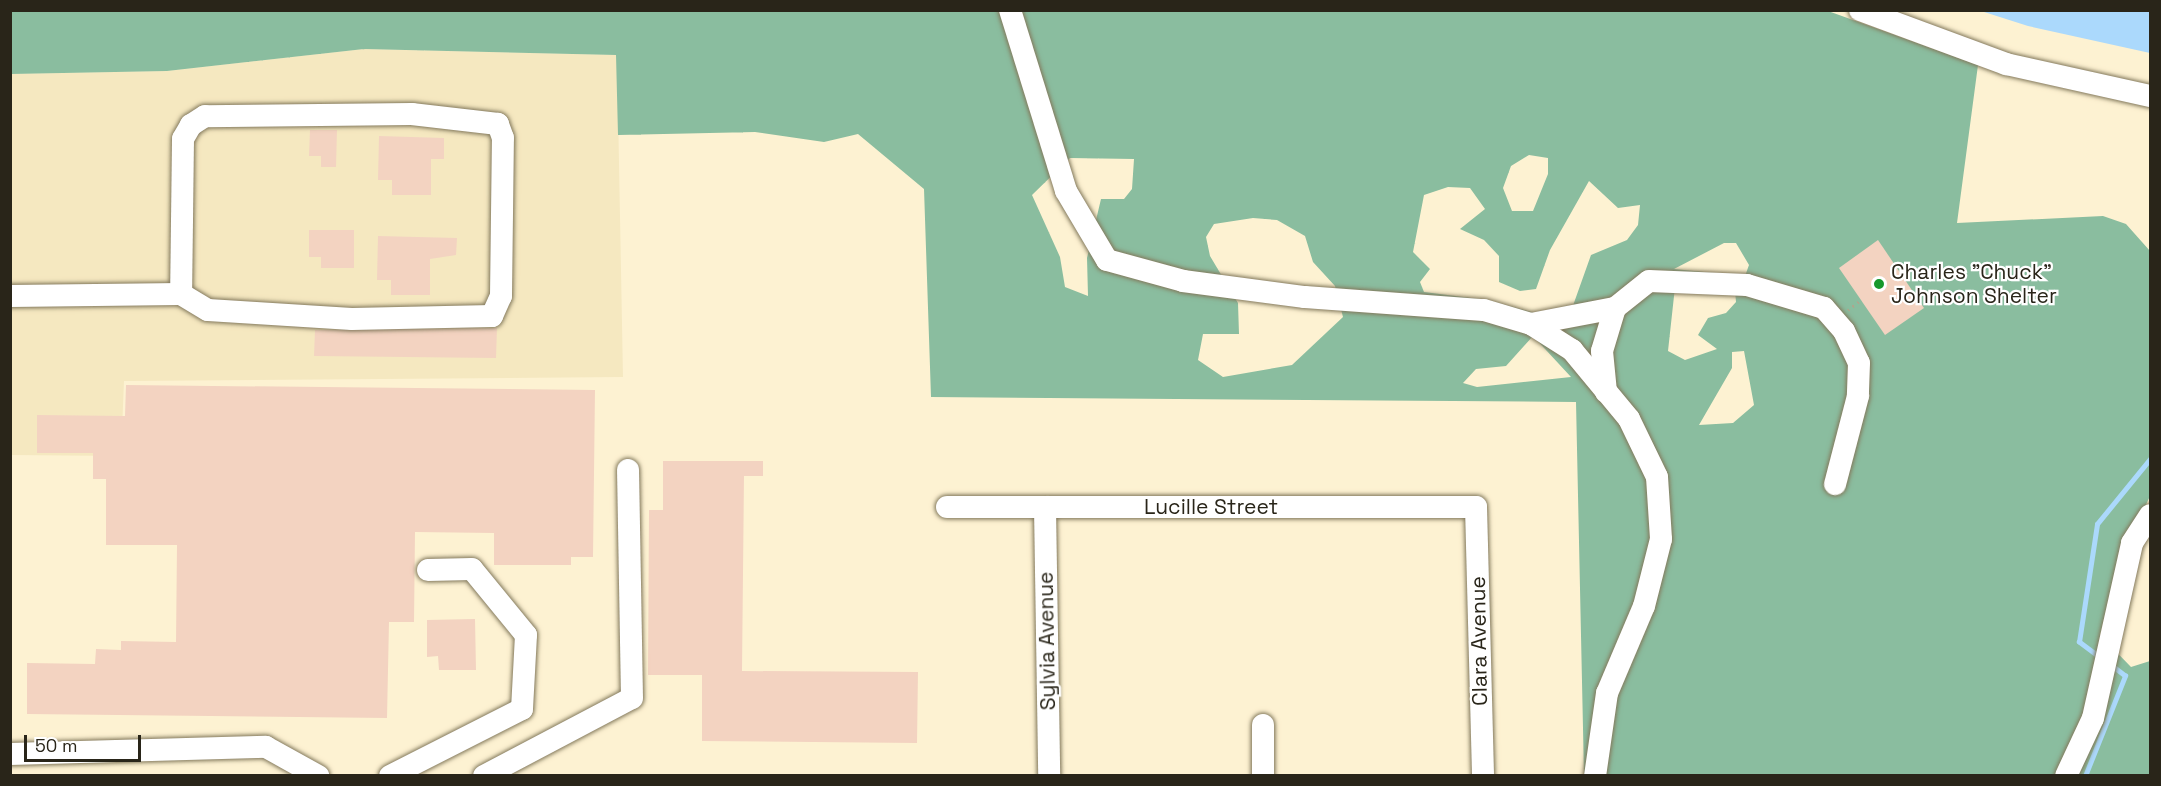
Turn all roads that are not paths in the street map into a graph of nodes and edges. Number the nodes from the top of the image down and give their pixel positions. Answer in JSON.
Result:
{"nodes":[{"id":1,"x":1010,"y":10,"type":"edge"},
{"id":2,"x":1860,"y":10,"type":"edge"},
{"id":3,"x":2151,"y":96,"type":"edge"},
{"id":4,"x":180,"y":294,"type":"junction"},
{"id":5,"x":10,"y":296,"type":"edge"},
{"id":6,"x":1615,"y":308,"type":"junction"},
{"id":7,"x":1531,"y":324,"type":"junction"},
{"id":8,"x":1606,"y":392,"type":"junction"},
{"id":9,"x":627,"y":470,"type":"dead end"},
{"id":10,"x":1835,"y":484,"type":"dead end"},
{"id":11,"x":947,"y":507,"type":"dead end"},
{"id":12,"x":1045,"y":507,"type":"junction"},
{"id":13,"x":1476,"y":507,"type":"joint"},
{"id":14,"x":2151,"y":515,"type":"edge"},
{"id":15,"x":428,"y":570,"type":"dead end"},
{"id":16,"x":1263,"y":725,"type":"dead end"},
{"id":17,"x":10,"y":754,"type":"edge"},
{"id":18,"x":318,"y":776,"type":"edge"},
{"id":19,"x":390,"y":776,"type":"edge"},
{"id":20,"x":484,"y":776,"type":"edge"},
{"id":21,"x":1049,"y":776,"type":"edge"},
{"id":22,"x":1263,"y":776,"type":"edge"},
{"id":23,"x":1483,"y":776,"type":"edge"},
{"id":24,"x":1595,"y":776,"type":"edge"},
{"id":25,"x":2066,"y":776,"type":"edge"}],
"edges":[{"from":1,"to":7,"type":"street"},
{"from":2,"to":3,"type":"street"},
{"from":4,"to":4,"type":"street"},
{"from":4,"to":5,"type":"street"},
{"from":6,"to":7,"type":"street"},
{"from":6,"to":8,"type":"street"},
{"from":6,"to":10,"type":"street"},
{"from":7,"to":8,"type":"street"},
{"from":8,"to":24,"type":"street"},
{"from":9,"to":20,"type":"street"},
{"from":11,"to":12,"type":"street","name":"Lucille Street"},
{"from":12,"to":13,"type":"street","name":"Lucille Street"},
{"from":12,"to":21,"type":"street","name":"Sylvia Avenue"},
{"from":13,"to":23,"type":"street","name":"Clara Avenue"},
{"from":14,"to":25,"type":"street"},
{"from":15,"to":19,"type":"street"},
{"from":16,"to":22,"type":"street"},
{"from":17,"to":18,"type":"street"}]}
